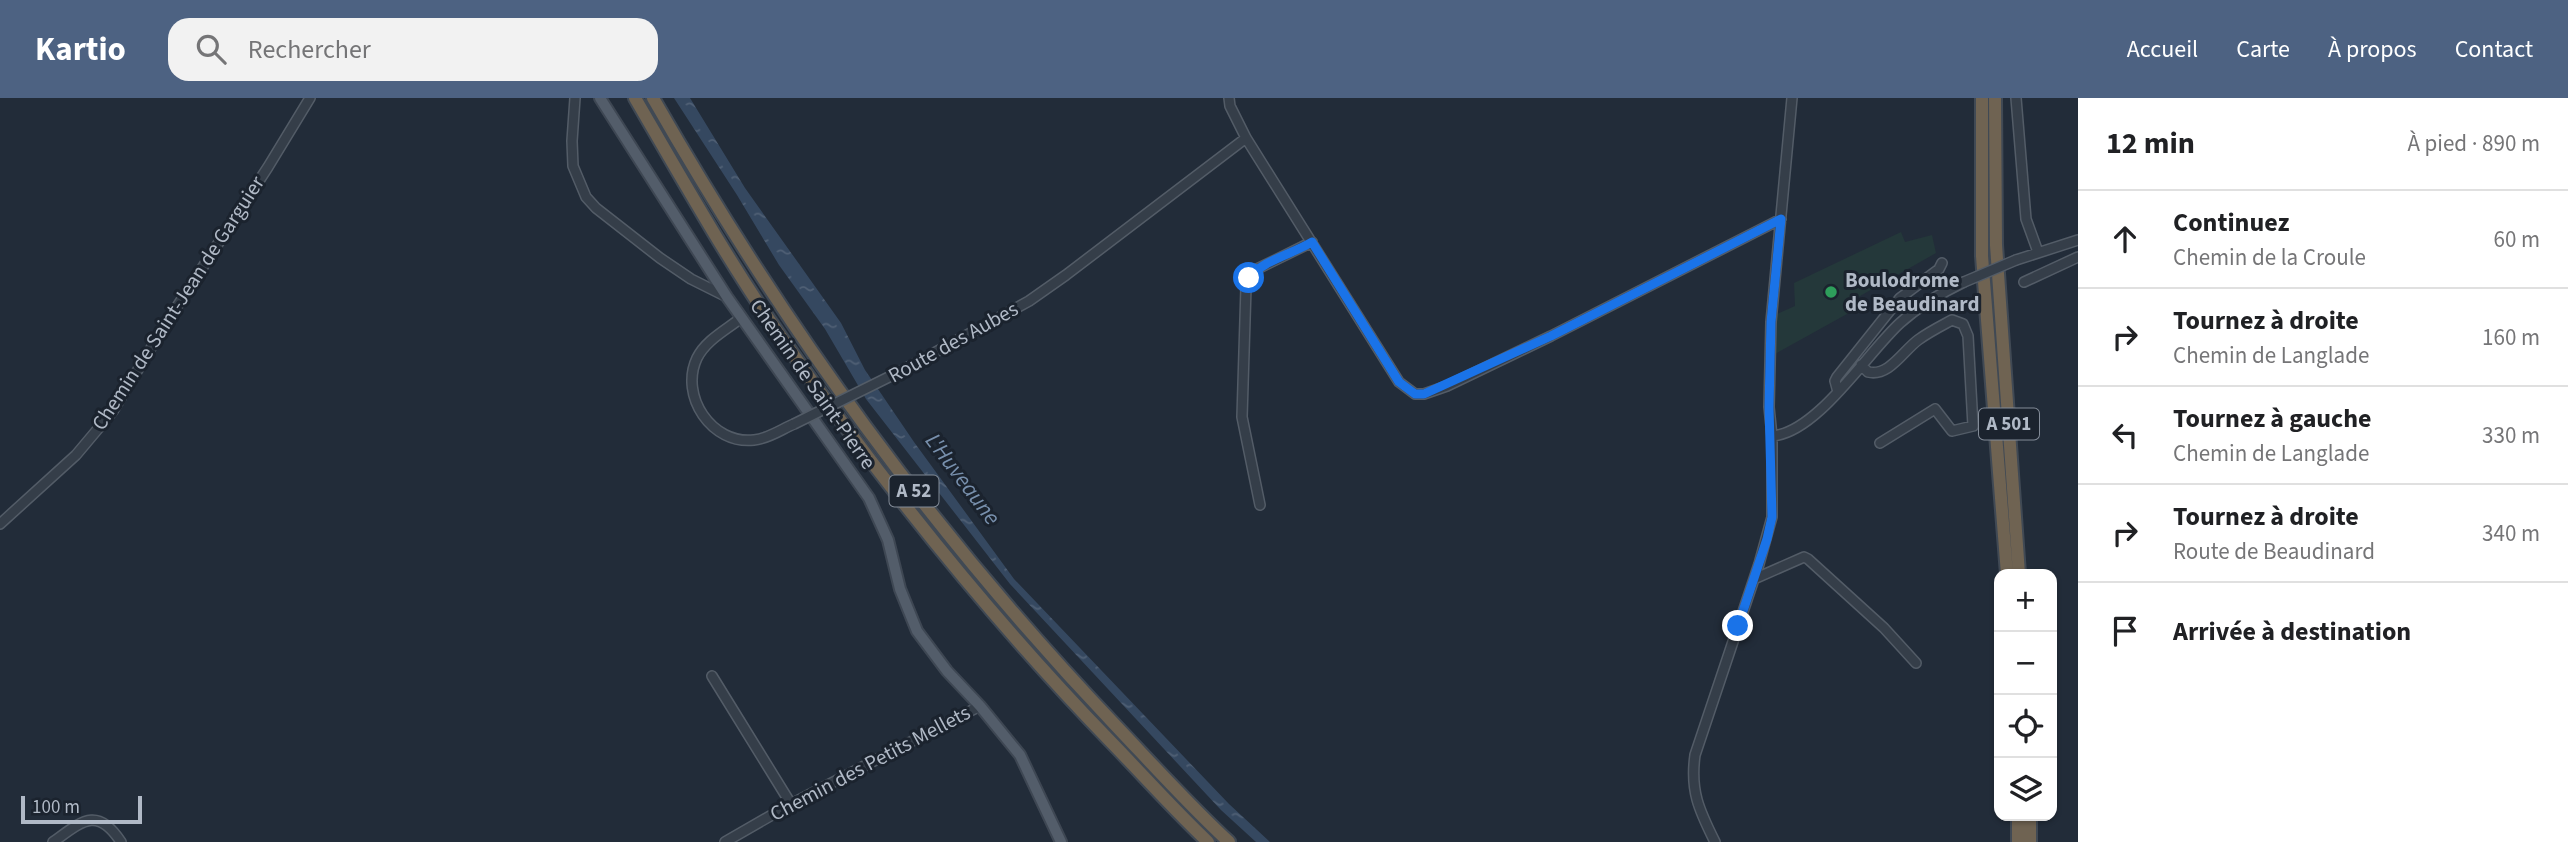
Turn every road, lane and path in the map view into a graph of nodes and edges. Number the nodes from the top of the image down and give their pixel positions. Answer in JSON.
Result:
{"nodes":[{"id":1,"x":310,"y":98,"type":"edge"},
{"id":2,"x":575,"y":98,"type":"edge"},
{"id":3,"x":600,"y":98,"type":"edge"},
{"id":4,"x":635,"y":98,"type":"edge"},
{"id":5,"x":653,"y":98,"type":"edge"},
{"id":6,"x":1229,"y":98,"type":"edge"},
{"id":7,"x":1792,"y":98,"type":"edge"},
{"id":8,"x":1982,"y":98,"type":"edge"},
{"id":9,"x":1995,"y":98,"type":"edge"},
{"id":10,"x":2016,"y":98,"type":"edge"},
{"id":11,"x":1247,"y":138,"type":"junction"},
{"id":12,"x":1781,"y":219,"type":"junction"},
{"id":13,"x":2078,"y":240,"type":"edge"},
{"id":14,"x":1312,"y":242,"type":"junction"},
{"id":15,"x":2038,"y":252,"type":"junction"},
{"id":16,"x":2078,"y":257,"type":"edge"},
{"id":17,"x":1942,"y":263,"type":"dead end"},
{"id":18,"x":2024,"y":282,"type":"dead end"},
{"id":19,"x":727,"y":297,"type":"junction"},
{"id":20,"x":741,"y":318,"type":"junction"},
{"id":21,"x":1861,"y":365,"type":"junction"},
{"id":22,"x":1838,"y":392,"type":"junction"},
{"id":23,"x":1772,"y":436,"type":"junction"},
{"id":24,"x":1880,"y":443,"type":"dead end"},
{"id":25,"x":1260,"y":505,"type":"dead end"},
{"id":26,"x":0,"y":524,"type":"edge"},
{"id":27,"x":2007,"y":569,"type":"edge"},
{"id":28,"x":2019,"y":569,"type":"edge"},
{"id":29,"x":1754,"y":579,"type":"junction"},
{"id":30,"x":1916,"y":663,"type":"dead end"},
{"id":31,"x":712,"y":676,"type":"dead end"},
{"id":32,"x":980,"y":706,"type":"junction"},
{"id":33,"x":790,"y":804,"type":"junction"},
{"id":34,"x":2018,"y":821,"type":"edge"},
{"id":35,"x":2030,"y":821,"type":"edge"},
{"id":36,"x":53,"y":842,"type":"edge"},
{"id":37,"x":121,"y":842,"type":"edge"},
{"id":38,"x":725,"y":842,"type":"edge"},
{"id":39,"x":1061,"y":842,"type":"edge"},
{"id":40,"x":1208,"y":842,"type":"edge"},
{"id":41,"x":1229,"y":842,"type":"edge"},
{"id":42,"x":1715,"y":842,"type":"edge"},
{"id":43,"x":2018,"y":842,"type":"edge"},
{"id":44,"x":2030,"y":842,"type":"edge"}],
"edges":[{"from":1,"to":26,"type":"street","name":"Chemin de Saint-Jean de Garguier"},
{"from":2,"to":19,"type":"street"},
{"from":3,"to":19,"type":"main road","name":"Chemin de Saint-Pierre"},
{"from":4,"to":40,"type":"highway","number":"A 52"},
{"from":5,"to":41,"type":"highway","number":"A 52"},
{"from":6,"to":11,"type":"street"},
{"from":7,"to":12,"type":"street"},
{"from":8,"to":27,"type":"highway","number":"A 501"},
{"from":9,"to":28,"type":"highway","number":"A 501"},
{"from":10,"to":15,"type":"street"},
{"from":11,"to":14,"type":"street"},
{"from":11,"to":20,"type":"street","name":"Route des Aubes","bridge":true},
{"from":12,"to":14,"type":"street"},
{"from":12,"to":23,"type":"street"},
{"from":13,"to":15,"type":"street"},
{"from":14,"to":25,"type":"street"},
{"from":15,"to":21,"type":"street","bridge":true},
{"from":16,"to":18,"type":"street"},
{"from":17,"to":22,"type":"street"},
{"from":19,"to":20,"type":"main road","name":"Chemin de Saint-Pierre"},
{"from":20,"to":32,"type":"main road","name":"Chemin de Saint-Pierre"},
{"from":21,"to":22,"type":"street"},
{"from":21,"to":24,"type":"street"},
{"from":22,"to":23,"type":"street"},
{"from":23,"to":29,"type":"street"},
{"from":29,"to":30,"type":"street"},
{"from":29,"to":42,"type":"street"},
{"from":31,"to":33,"type":"street"},
{"from":32,"to":33,"type":"street","name":"Chemin des Petits Mellets"},
{"from":32,"to":39,"type":"main road","name":"Chemin de Saint-Pierre"},
{"from":33,"to":38,"type":"street","name":"Chemin des Petits Mellets"},
{"from":34,"to":43,"type":"highway"},
{"from":35,"to":44,"type":"highway"},
{"from":36,"to":37,"type":"street"}]}
